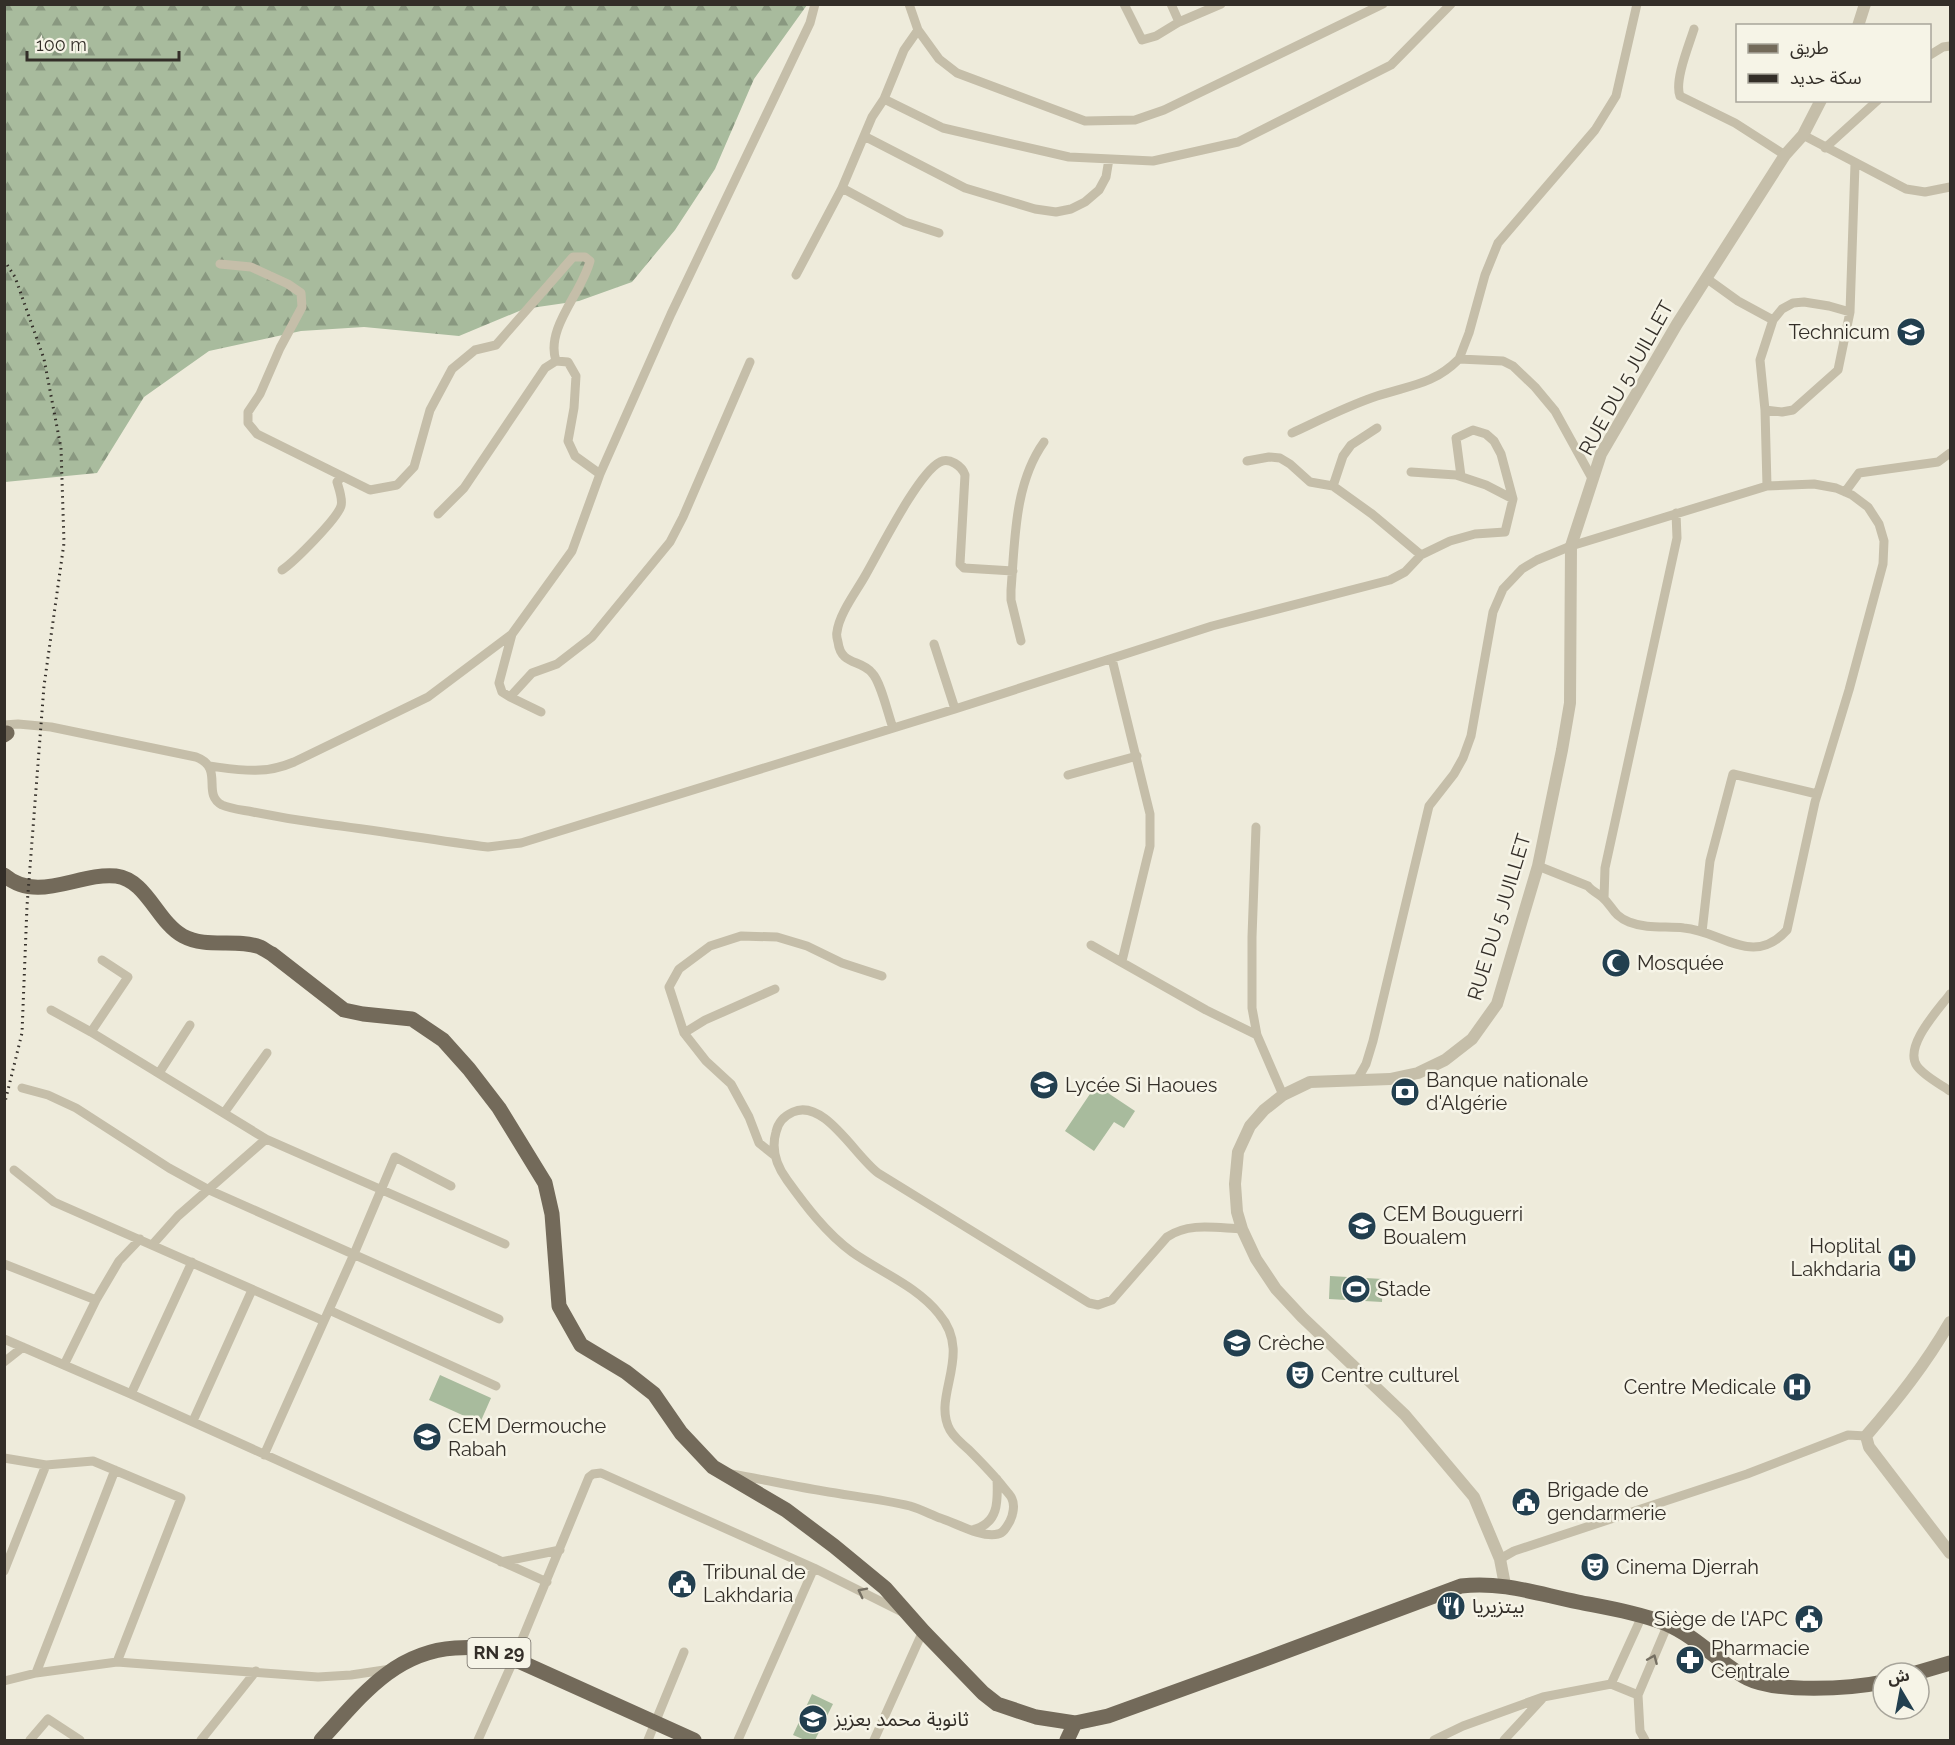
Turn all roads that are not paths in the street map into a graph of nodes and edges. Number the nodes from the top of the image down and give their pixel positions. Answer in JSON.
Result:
{"nodes":[{"id":1,"x":815,"y":4,"type":"edge"},
{"id":2,"x":909,"y":4,"type":"edge"},
{"id":3,"x":1124,"y":4,"type":"edge"},
{"id":4,"x":1170,"y":4,"type":"edge"},
{"id":5,"x":1221,"y":4,"type":"edge"},
{"id":6,"x":1383,"y":4,"type":"edge"},
{"id":7,"x":1451,"y":4,"type":"edge"},
{"id":8,"x":1637,"y":4,"type":"edge"},
{"id":9,"x":1865,"y":4,"type":"edge"},
{"id":10,"x":1179,"y":22,"type":"junction"},
{"id":11,"x":1859,"y":24,"type":"edge"},
{"id":12,"x":1694,"y":29,"type":"dead end"},
{"id":13,"x":918,"y":30,"type":"junction"},
{"id":14,"x":1950,"y":46,"type":"edge"},
{"id":15,"x":1931,"y":54,"type":"edge"},
{"id":16,"x":884,"y":99,"type":"junction"},
{"id":17,"x":1820,"y":102,"type":"edge"},
{"id":18,"x":1876,"y":102,"type":"edge"},
{"id":19,"x":1803,"y":135,"type":"junction"},
{"id":20,"x":864,"y":136,"type":"junction"},
{"id":21,"x":1826,"y":148,"type":"junction"},
{"id":22,"x":1785,"y":154,"type":"junction"},
{"id":23,"x":1108,"y":159,"type":"junction"},
{"id":24,"x":1855,"y":164,"type":"junction"},
{"id":25,"x":1950,"y":187,"type":"edge"},
{"id":26,"x":842,"y":188,"type":"junction"},
{"id":27,"x":939,"y":233,"type":"dead end"},
{"id":28,"x":220,"y":264,"type":"dead end"},
{"id":29,"x":796,"y":276,"type":"dead end"},
{"id":30,"x":1706,"y":278,"type":"junction"},
{"id":31,"x":1850,"y":312,"type":"junction"},
{"id":32,"x":1773,"y":320,"type":"junction"},
{"id":33,"x":1459,"y":359,"type":"junction"},
{"id":34,"x":556,"y":361,"type":"junction"},
{"id":35,"x":750,"y":362,"type":"dead end"},
{"id":36,"x":1765,"y":410,"type":"junction"},
{"id":37,"x":1377,"y":428,"type":"dead end"},
{"id":38,"x":1292,"y":433,"type":"dead end"},
{"id":39,"x":1044,"y":442,"type":"dead end"},
{"id":40,"x":1950,"y":453,"type":"edge"},
{"id":41,"x":1247,"y":461,"type":"dead end"},
{"id":42,"x":1411,"y":472,"type":"dead end"},
{"id":43,"x":600,"y":474,"type":"junction"},
{"id":44,"x":342,"y":476,"type":"junction"},
{"id":45,"x":1461,"y":476,"type":"junction"},
{"id":46,"x":1593,"y":480,"type":"junction"},
{"id":47,"x":1333,"y":486,"type":"junction"},
{"id":48,"x":1767,"y":486,"type":"junction"},
{"id":49,"x":1845,"y":492,"type":"junction"},
{"id":50,"x":1513,"y":499,"type":"junction"},
{"id":51,"x":1677,"y":513,"type":"junction"},
{"id":52,"x":438,"y":514,"type":"dead end"},
{"id":53,"x":1570,"y":546,"type":"junction"},
{"id":54,"x":1421,"y":555,"type":"junction"},
{"id":55,"x":282,"y":570,"type":"dead end"},
{"id":56,"x":1012,"y":570,"type":"junction"},
{"id":57,"x":512,"y":634,"type":"junction"},
{"id":58,"x":1021,"y":641,"type":"dead end"},
{"id":59,"x":934,"y":644,"type":"dead end"},
{"id":60,"x":1112,"y":658,"type":"junction"},
{"id":61,"x":510,"y":697,"type":"junction"},
{"id":62,"x":956,"y":709,"type":"junction"},
{"id":63,"x":541,"y":712,"type":"dead end"},
{"id":64,"x":893,"y":728,"type":"junction"},
{"id":65,"x":5,"y":729,"type":"edge"},
{"id":66,"x":1137,"y":756,"type":"junction"},
{"id":67,"x":209,"y":766,"type":"junction"},
{"id":68,"x":1068,"y":775,"type":"dead end"},
{"id":69,"x":1817,"y":794,"type":"junction"},
{"id":70,"x":1256,"y":827,"type":"dead end"},
{"id":71,"x":1538,"y":866,"type":"junction"},
{"id":72,"x":4,"y":875,"type":"edge"},
{"id":73,"x":1604,"y":898,"type":"junction"},
{"id":74,"x":1702,"y":932,"type":"junction"},
{"id":75,"x":1091,"y":945,"type":"dead end"},
{"id":76,"x":102,"y":960,"type":"dead end"},
{"id":77,"x":1122,"y":961,"type":"junction"},
{"id":78,"x":882,"y":976,"type":"dead end"},
{"id":79,"x":775,"y":989,"type":"dead end"},
{"id":80,"x":1950,"y":994,"type":"edge"},
{"id":81,"x":51,"y":1010,"type":"dead end"},
{"id":82,"x":190,"y":1025,"type":"dead end"},
{"id":83,"x":91,"y":1032,"type":"junction"},
{"id":84,"x":684,"y":1033,"type":"junction"},
{"id":85,"x":1257,"y":1035,"type":"junction"},
{"id":86,"x":267,"y":1053,"type":"dead end"},
{"id":87,"x":159,"y":1073,"type":"junction"},
{"id":88,"x":1357,"y":1080,"type":"junction"},
{"id":89,"x":22,"y":1089,"type":"dead end"},
{"id":90,"x":1950,"y":1091,"type":"edge"},
{"id":91,"x":1283,"y":1095,"type":"junction"},
{"id":92,"x":224,"y":1113,"type":"junction"},
{"id":93,"x":266,"y":1139,"type":"junction"},
{"id":94,"x":774,"y":1155,"type":"junction"},
{"id":95,"x":14,"y":1170,"type":"dead end"},
{"id":96,"x":451,"y":1186,"type":"dead end"},
{"id":97,"x":382,"y":1189,"type":"junction"},
{"id":98,"x":209,"y":1190,"type":"junction"},
{"id":99,"x":1242,"y":1229,"type":"junction"},
{"id":100,"x":140,"y":1239,"type":"junction"},
{"id":101,"x":153,"y":1244,"type":"junction"},
{"id":102,"x":505,"y":1244,"type":"dead end"},
{"id":103,"x":354,"y":1254,"type":"junction"},
{"id":104,"x":192,"y":1262,"type":"junction"},
{"id":105,"x":4,"y":1264,"type":"edge"},
{"id":106,"x":252,"y":1290,"type":"junction"},
{"id":107,"x":96,"y":1300,"type":"junction"},
{"id":108,"x":329,"y":1310,"type":"junction"},
{"id":109,"x":499,"y":1319,"type":"dead end"},
{"id":110,"x":324,"y":1321,"type":"junction"},
{"id":111,"x":1950,"y":1322,"type":"edge"},
{"id":112,"x":4,"y":1340,"type":"edge"},
{"id":113,"x":23,"y":1347,"type":"junction"},
{"id":114,"x":4,"y":1362,"type":"edge"},
{"id":115,"x":64,"y":1365,"type":"junction"},
{"id":116,"x":496,"y":1386,"type":"dead end"},
{"id":117,"x":131,"y":1394,"type":"junction"},
{"id":118,"x":193,"y":1421,"type":"junction"},
{"id":119,"x":1866,"y":1436,"type":"junction"},
{"id":120,"x":264,"y":1455,"type":"junction"},
{"id":121,"x":4,"y":1458,"type":"edge"},
{"id":122,"x":46,"y":1465,"type":"junction"},
{"id":123,"x":115,"y":1470,"type":"junction"},
{"id":124,"x":723,"y":1473,"type":"junction"},
{"id":125,"x":997,"y":1478,"type":"junction"},
{"id":126,"x":970,"y":1530,"type":"junction"},
{"id":127,"x":560,"y":1550,"type":"junction"},
{"id":128,"x":1950,"y":1553,"type":"edge"},
{"id":129,"x":1500,"y":1559,"type":"junction"},
{"id":130,"x":501,"y":1562,"type":"junction"},
{"id":131,"x":814,"y":1568,"type":"junction"},
{"id":132,"x":4,"y":1571,"type":"edge"},
{"id":133,"x":547,"y":1582,"type":"junction"},
{"id":134,"x":1505,"y":1585,"type":"junction"},
{"id":135,"x":1642,"y":1616,"type":"junction"},
{"id":136,"x":911,"y":1617,"type":"junction"},
{"id":137,"x":1668,"y":1624,"type":"junction"},
{"id":138,"x":923,"y":1631,"type":"junction"},
{"id":139,"x":684,"y":1652,"type":"dead end"},
{"id":140,"x":514,"y":1659,"type":"junction"},
{"id":141,"x":117,"y":1662,"type":"junction"},
{"id":142,"x":1946,"y":1667,"type":"edge"},
{"id":143,"x":393,"y":1669,"type":"junction"},
{"id":144,"x":1931,"y":1670,"type":"edge"},
{"id":145,"x":256,"y":1671,"type":"junction"},
{"id":146,"x":36,"y":1673,"type":"junction"},
{"id":147,"x":5,"y":1679,"type":"edge"},
{"id":148,"x":1871,"y":1683,"type":"edge"},
{"id":149,"x":1611,"y":1684,"type":"junction"},
{"id":150,"x":1638,"y":1695,"type":"junction"},
{"id":151,"x":1544,"y":1697,"type":"junction"},
{"id":152,"x":656,"y":1723,"type":"junction"},
{"id":153,"x":1075,"y":1724,"type":"junction"},
{"id":154,"x":30,"y":1740,"type":"edge"},
{"id":155,"x":80,"y":1740,"type":"edge"},
{"id":156,"x":201,"y":1740,"type":"edge"},
{"id":157,"x":321,"y":1740,"type":"edge"},
{"id":158,"x":478,"y":1740,"type":"edge"},
{"id":159,"x":648,"y":1740,"type":"edge"},
{"id":160,"x":694,"y":1740,"type":"edge"},
{"id":161,"x":738,"y":1740,"type":"edge"},
{"id":162,"x":874,"y":1740,"type":"edge"},
{"id":163,"x":1067,"y":1740,"type":"edge"},
{"id":164,"x":1434,"y":1740,"type":"edge"},
{"id":165,"x":1504,"y":1740,"type":"edge"},
{"id":166,"x":1645,"y":1740,"type":"edge"}],
"edges":[{"from":1,"to":43,"type":"street"},
{"from":2,"to":13,"type":"street"},
{"from":3,"to":10,"type":"street"},
{"from":4,"to":10,"type":"street"},
{"from":5,"to":10,"type":"street"},
{"from":6,"to":13,"type":"street"},
{"from":7,"to":23,"type":"street"},
{"from":8,"to":33,"type":"street"},
{"from":9,"to":11,"type":"street"},
{"from":12,"to":22,"type":"street"},
{"from":13,"to":16,"type":"street"},
{"from":14,"to":15,"type":"street"},
{"from":16,"to":20,"type":"street"},
{"from":16,"to":23,"type":"street"},
{"from":17,"to":19,"type":"street","name":"RUE DU 5 JUILLET"},
{"from":18,"to":21,"type":"street"},
{"from":19,"to":21,"type":"street"},
{"from":19,"to":22,"type":"street","name":"RUE DU 5 JUILLET"},
{"from":20,"to":23,"type":"street"},
{"from":20,"to":26,"type":"street"},
{"from":21,"to":24,"type":"street"},
{"from":22,"to":30,"type":"street","name":"RUE DU 5 JUILLET"},
{"from":24,"to":25,"type":"street"},
{"from":24,"to":31,"type":"street"},
{"from":26,"to":27,"type":"street"},
{"from":26,"to":29,"type":"street"},
{"from":28,"to":44,"type":"street"},
{"from":30,"to":32,"type":"street"},
{"from":30,"to":46,"type":"street","name":"RUE DU 5 JUILLET"},
{"from":31,"to":32,"type":"street"},
{"from":31,"to":36,"type":"street"},
{"from":32,"to":36,"type":"street"},
{"from":33,"to":38,"type":"street"},
{"from":33,"to":46,"type":"street"},
{"from":34,"to":43,"type":"street"},
{"from":34,"to":44,"type":"street"},
{"from":34,"to":52,"type":"street"},
{"from":35,"to":61,"type":"street"},
{"from":36,"to":48,"type":"street"},
{"from":37,"to":47,"type":"street"},
{"from":39,"to":56,"type":"street"},
{"from":40,"to":49,"type":"street"},
{"from":41,"to":47,"type":"street"},
{"from":42,"to":45,"type":"street"},
{"from":43,"to":57,"type":"street"},
{"from":44,"to":55,"type":"street"},
{"from":45,"to":50,"type":"street"},
{"from":45,"to":50,"type":"street"},
{"from":46,"to":53,"type":"street","name":"RUE DU 5 JUILLET"},
{"from":47,"to":54,"type":"street"},
{"from":48,"to":49,"type":"street"},
{"from":48,"to":51,"type":"street"},
{"from":49,"to":69,"type":"street"},
{"from":50,"to":54,"type":"street"},
{"from":51,"to":53,"type":"street"},
{"from":51,"to":73,"type":"street"},
{"from":53,"to":71,"type":"street","name":"RUE DU 5 JUILLET"},
{"from":53,"to":88,"type":"street"},
{"from":54,"to":60,"type":"street"},
{"from":56,"to":58,"type":"street"},
{"from":56,"to":64,"type":"street"},
{"from":57,"to":61,"type":"street"},
{"from":57,"to":67,"type":"street"},
{"from":59,"to":62,"type":"street"},
{"from":60,"to":62,"type":"street"},
{"from":60,"to":66,"type":"street"},
{"from":61,"to":63,"type":"street"},
{"from":62,"to":64,"type":"street"},
{"from":64,"to":67,"type":"street"},
{"from":65,"to":67,"type":"street"},
{"from":66,"to":68,"type":"street"},
{"from":66,"to":77,"type":"street"},
{"from":69,"to":74,"type":"street"},
{"from":69,"to":74,"type":"street"},
{"from":70,"to":85,"type":"street"},
{"from":71,"to":73,"type":"street"},
{"from":71,"to":88,"type":"street","name":"RUE DU 5 JUILLET"},
{"from":72,"to":124,"type":"main road"},
{"from":73,"to":74,"type":"street"},
{"from":75,"to":77,"type":"street"},
{"from":76,"to":83,"type":"street"},
{"from":77,"to":85,"type":"street"},
{"from":78,"to":84,"type":"street"},
{"from":79,"to":84,"type":"street"},
{"from":80,"to":90,"type":"street"},
{"from":81,"to":83,"type":"street"},
{"from":82,"to":87,"type":"street"},
{"from":83,"to":87,"type":"street"},
{"from":84,"to":94,"type":"street"},
{"from":85,"to":91,"type":"street"},
{"from":86,"to":92,"type":"street"},
{"from":87,"to":92,"type":"street"},
{"from":88,"to":91,"type":"street","name":"RUE DU 5 JUILLET"},
{"from":89,"to":98,"type":"street"},
{"from":91,"to":99,"type":"street","name":"RUE DU 5 JUILLET"},
{"from":92,"to":93,"type":"street"},
{"from":93,"to":97,"type":"street"},
{"from":93,"to":98,"type":"street"},
{"from":94,"to":99,"type":"street"},
{"from":94,"to":125,"type":"street"},
{"from":95,"to":100,"type":"street"},
{"from":96,"to":97,"type":"street"},
{"from":97,"to":102,"type":"street"},
{"from":97,"to":103,"type":"street"},
{"from":98,"to":101,"type":"street"},
{"from":98,"to":103,"type":"street"},
{"from":99,"to":129,"type":"street","name":"RUE DU 5 JUILLET"},
{"from":100,"to":101,"type":"street"},
{"from":100,"to":107,"type":"street"},
{"from":101,"to":104,"type":"street"},
{"from":103,"to":108,"type":"street"},
{"from":103,"to":109,"type":"street"},
{"from":104,"to":106,"type":"street"},
{"from":104,"to":117,"type":"street"},
{"from":105,"to":107,"type":"street"},
{"from":106,"to":110,"type":"street"},
{"from":106,"to":118,"type":"street"},
{"from":107,"to":115,"type":"street"},
{"from":108,"to":110,"type":"street"},
{"from":108,"to":116,"type":"street"},
{"from":110,"to":120,"type":"street"},
{"from":111,"to":119,"type":"street"},
{"from":112,"to":113,"type":"street"},
{"from":113,"to":114,"type":"street"},
{"from":113,"to":115,"type":"street"},
{"from":115,"to":117,"type":"street"},
{"from":117,"to":118,"type":"street"},
{"from":118,"to":120,"type":"street"},
{"from":119,"to":128,"type":"street"},
{"from":119,"to":129,"type":"street"},
{"from":120,"to":130,"type":"street"},
{"from":121,"to":122,"type":"street"},
{"from":122,"to":123,"type":"street"},
{"from":122,"to":132,"type":"street"},
{"from":123,"to":141,"type":"street"},
{"from":123,"to":146,"type":"street"},
{"from":124,"to":126,"type":"street"},
{"from":124,"to":136,"type":"main road"},
{"from":125,"to":126,"type":"street"},
{"from":125,"to":126,"type":"street"},
{"from":127,"to":130,"type":"street"},
{"from":127,"to":131,"type":"street"},
{"from":127,"to":133,"type":"street"},
{"from":129,"to":134,"type":"street","name":"RUE DU 5 JUILLET"},
{"from":130,"to":133,"type":"street"},
{"from":136,"to":131,"type":"street","one_way":true},
{"from":131,"to":161,"type":"street"},
{"from":133,"to":140,"type":"street"},
{"from":134,"to":135,"type":"main road"},
{"from":134,"to":153,"type":"main road"},
{"from":135,"to":137,"type":"main road"},
{"from":135,"to":149,"type":"street"},
{"from":136,"to":138,"type":"main road"},
{"from":137,"to":148,"type":"main road"},
{"from":150,"to":137,"type":"street","one_way":true},
{"from":138,"to":153,"type":"main road"},
{"from":138,"to":162,"type":"street"},
{"from":139,"to":152,"type":"street"},
{"from":140,"to":143,"type":"main road","number":"RN 29"},
{"from":140,"to":152,"type":"main road","number":"RN 29"},
{"from":140,"to":158,"type":"street"},
{"from":141,"to":145,"type":"street"},
{"from":141,"to":146,"type":"street"},
{"from":142,"to":144,"type":"main road"},
{"from":143,"to":145,"type":"street"},
{"from":143,"to":157,"type":"main road","number":"RN 29"},
{"from":145,"to":156,"type":"street"},
{"from":146,"to":147,"type":"street"},
{"from":149,"to":150,"type":"street"},
{"from":149,"to":151,"type":"street"},
{"from":150,"to":166,"type":"street"},
{"from":151,"to":164,"type":"street"},
{"from":151,"to":165,"type":"street"},
{"from":152,"to":159,"type":"street"},
{"from":152,"to":160,"type":"main road","number":"RN 29"},
{"from":153,"to":163,"type":"main road"},
{"from":154,"to":155,"type":"street"}]}
